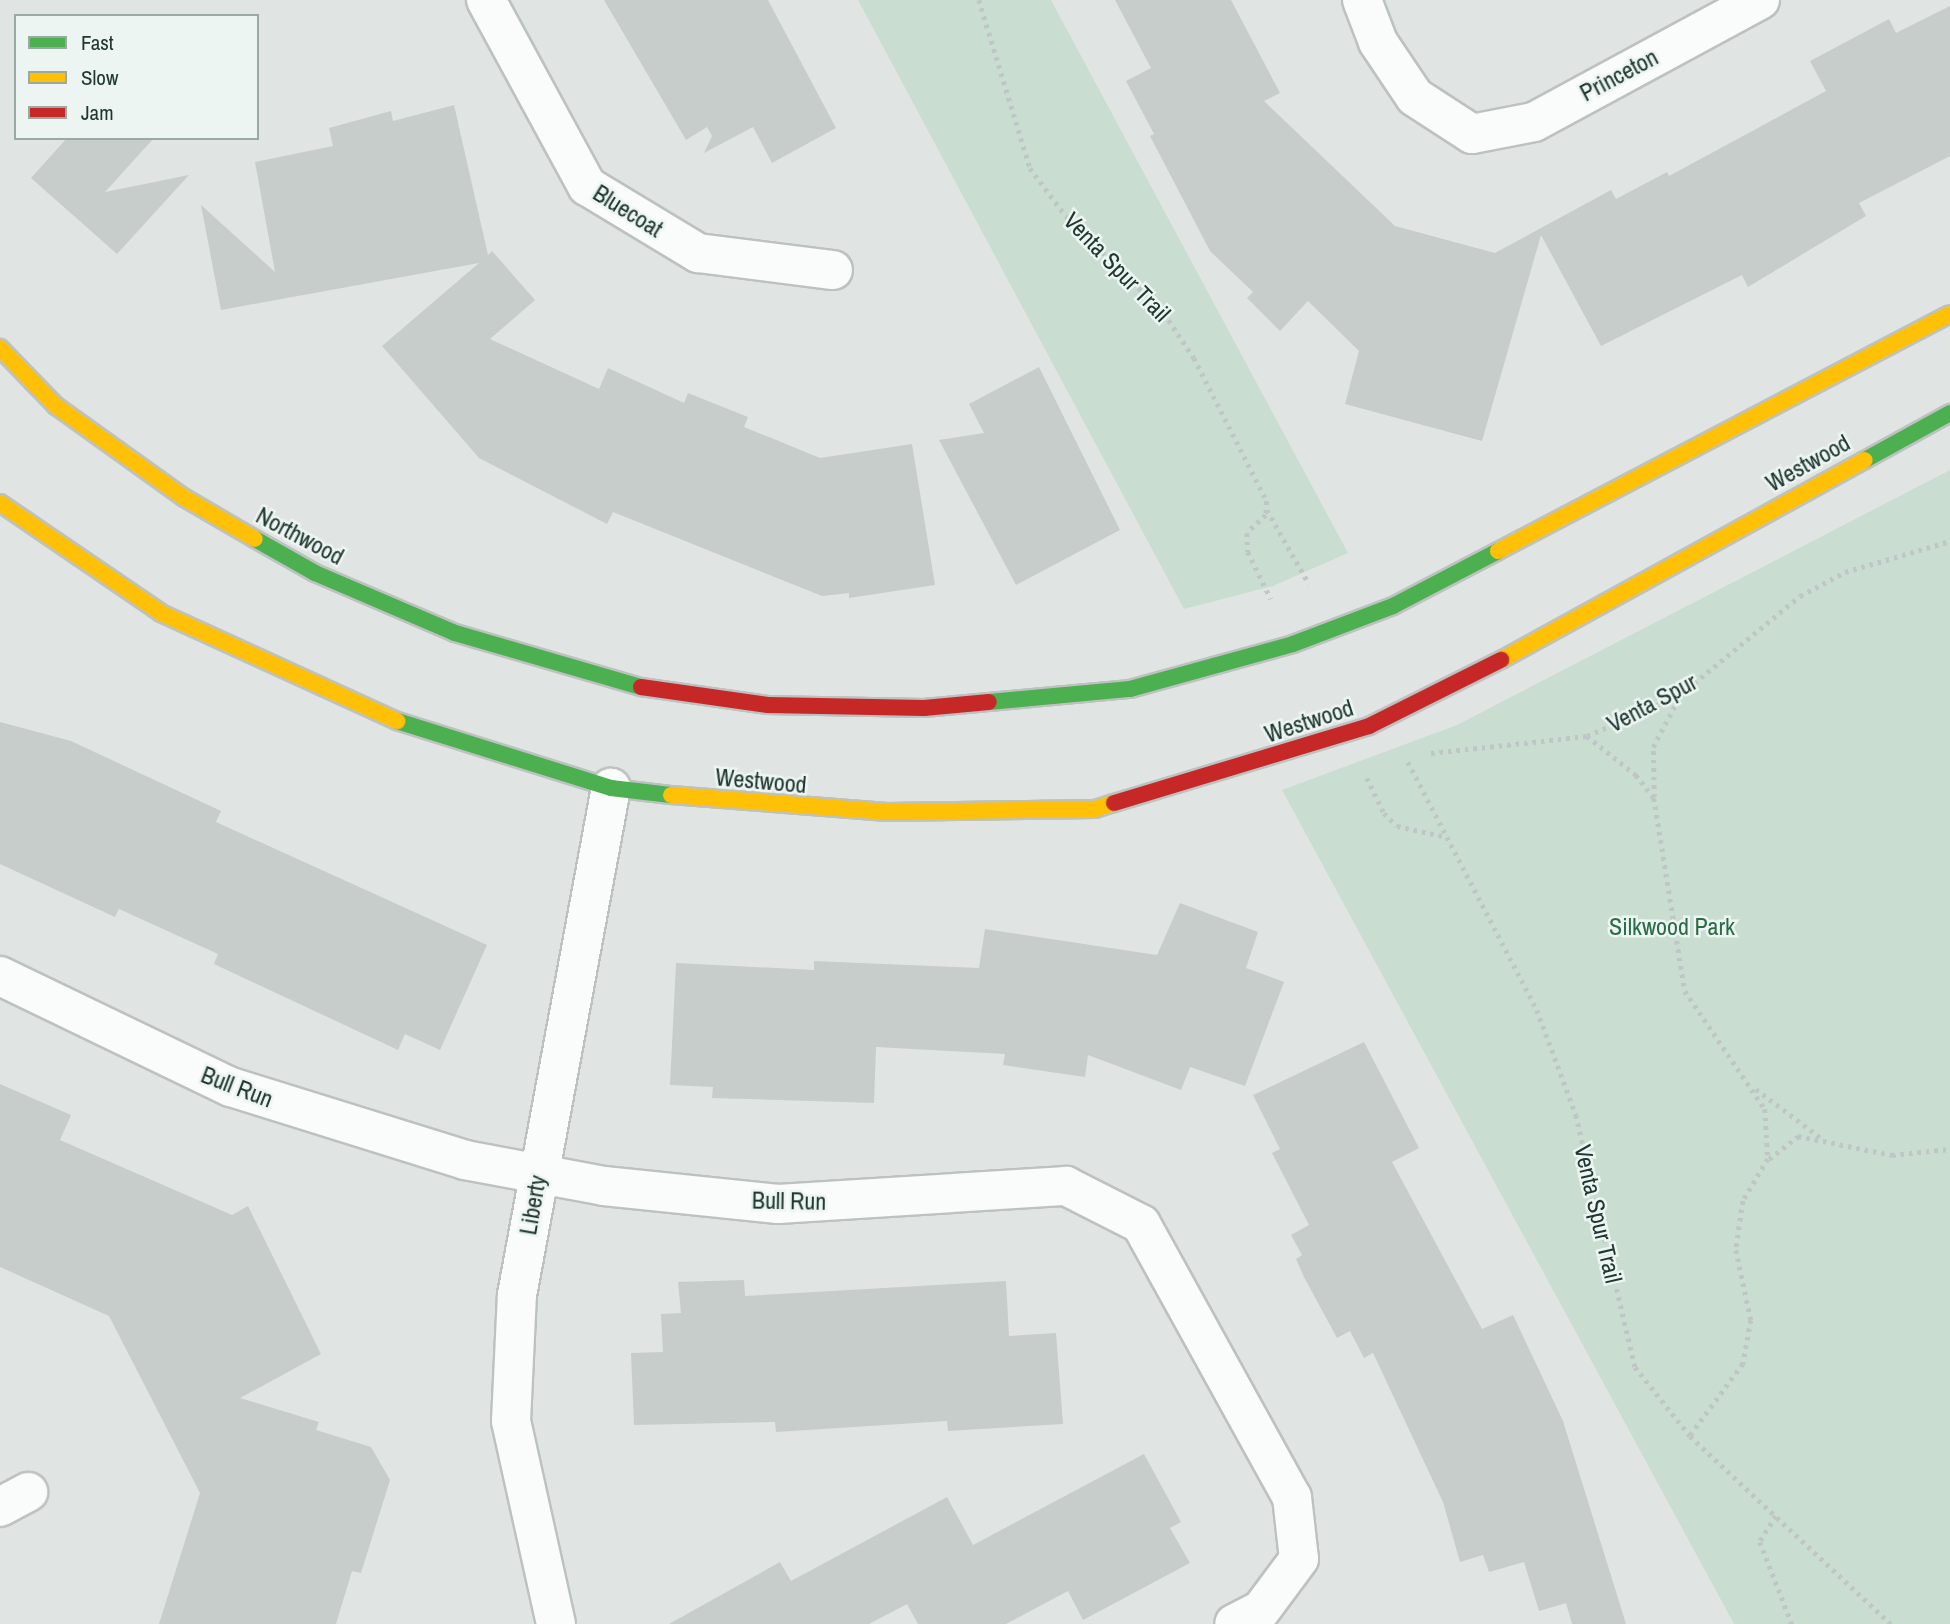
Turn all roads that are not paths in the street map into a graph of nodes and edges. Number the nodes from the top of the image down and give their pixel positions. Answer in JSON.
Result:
{"nodes":[{"id":1,"x":486,"y":0,"type":"edge"},
{"id":2,"x":1362,"y":0,"type":"edge"},
{"id":3,"x":1760,"y":0,"type":"edge"},
{"id":4,"x":833,"y":270,"type":"dead end"},
{"id":5,"x":1950,"y":314,"type":"edge"},
{"id":6,"x":0,"y":348,"type":"edge"},
{"id":7,"x":1950,"y":413,"type":"edge"},
{"id":8,"x":0,"y":503,"type":"edge"},
{"id":9,"x":611,"y":788,"type":"junction"},
{"id":10,"x":0,"y":976,"type":"edge"},
{"id":11,"x":538,"y":1174,"type":"junction"},
{"id":12,"x":556,"y":1624,"type":"edge"},
{"id":13,"x":1234,"y":1624,"type":"edge"}],
"edges":[{"from":1,"to":4,"type":"street","name":"Bluecoat"},
{"from":2,"to":3,"type":"street","name":"Princeton"},
{"from":5,"to":6,"type":"street","name":"Northwood"},
{"from":7,"to":9,"type":"street","name":"Westwood"},
{"from":8,"to":9,"type":"street"},
{"from":9,"to":11,"type":"street","name":"Liberty"},
{"from":10,"to":11,"type":"street","name":"Bull Run"},
{"from":11,"to":12,"type":"street","name":"Liberty"},
{"from":11,"to":13,"type":"street","name":"Bull Run"}]}
